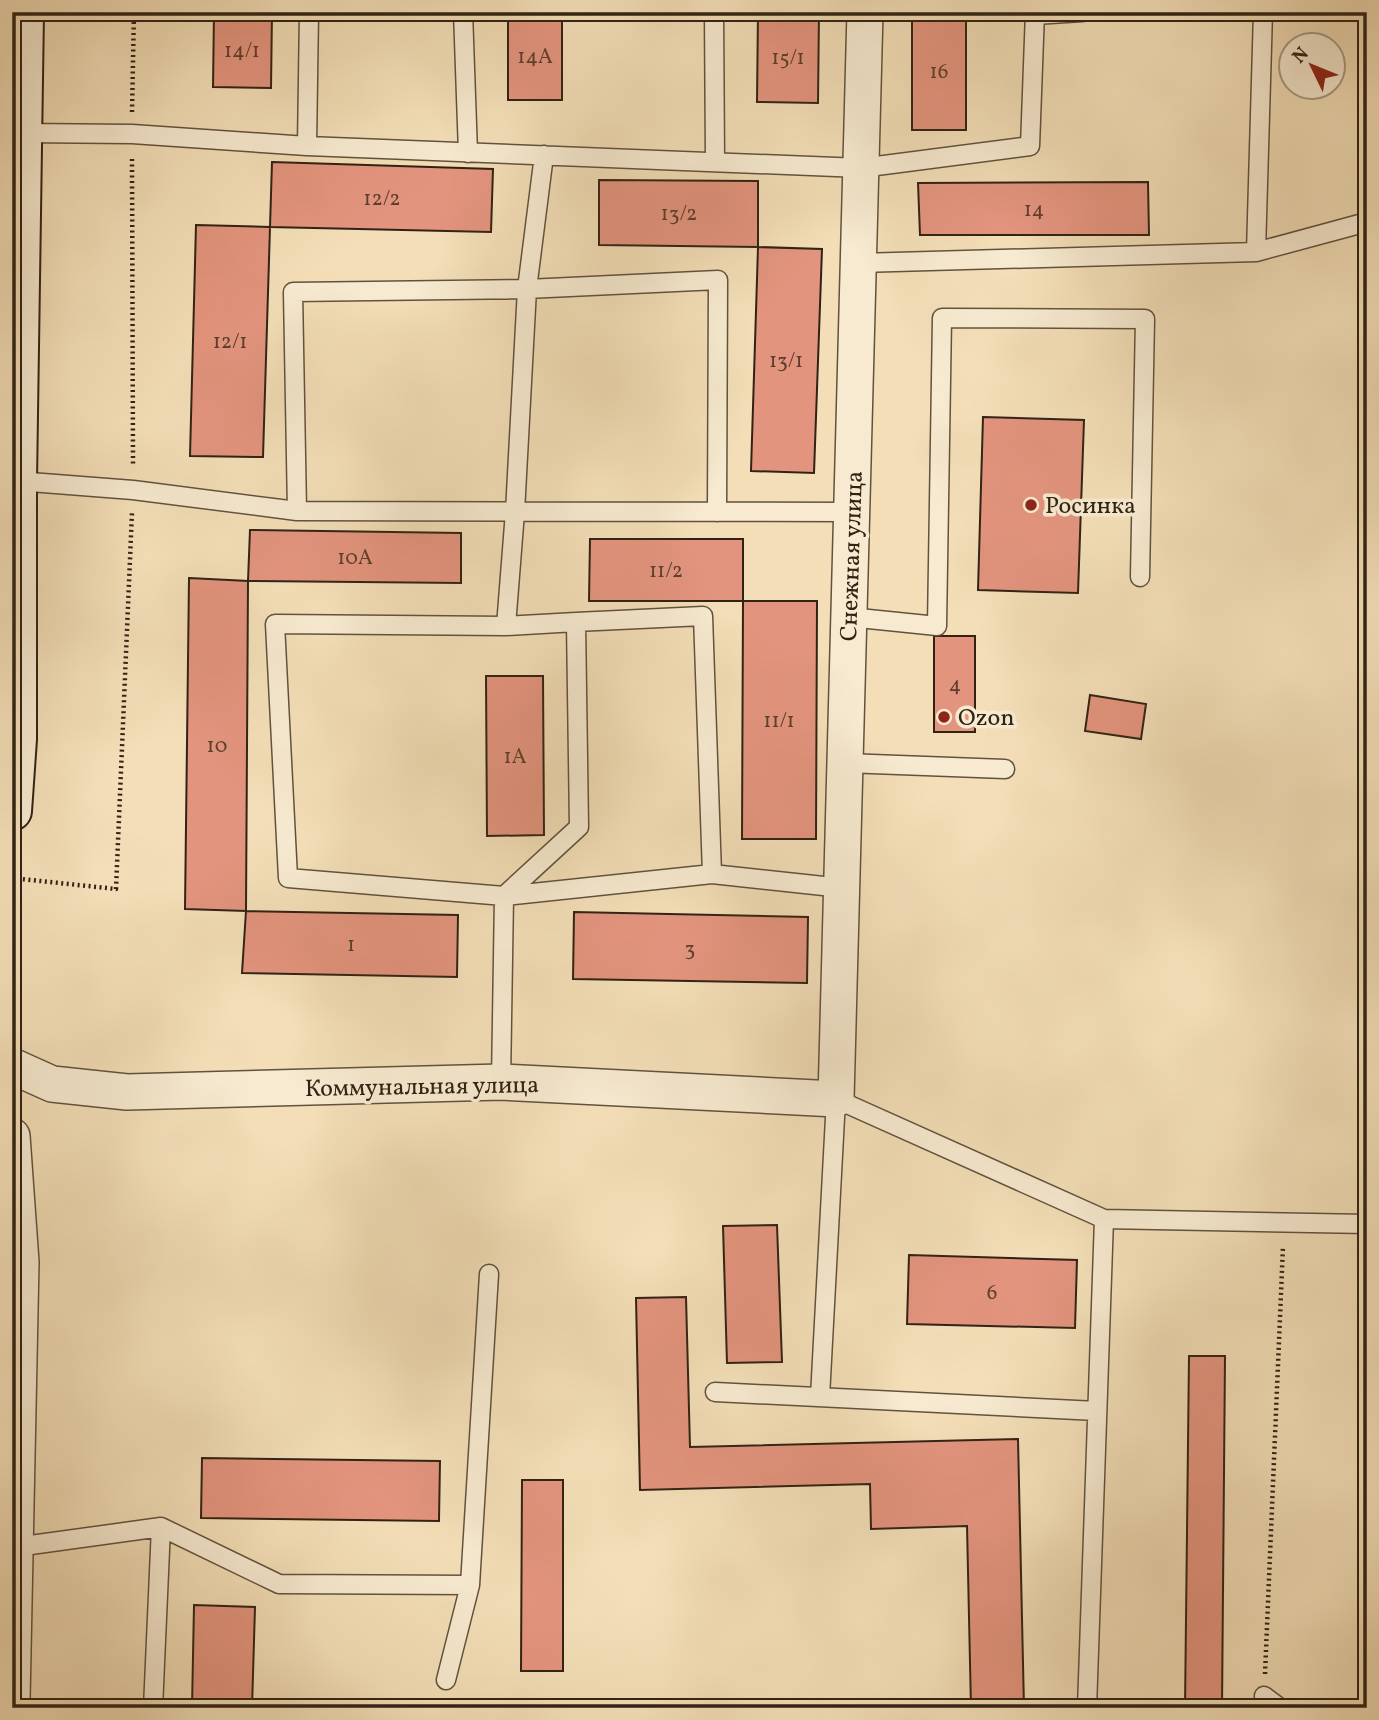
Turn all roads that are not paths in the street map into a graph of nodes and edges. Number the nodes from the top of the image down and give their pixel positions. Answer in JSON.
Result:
{"nodes":[{"id":1,"x":24,"y":12,"type":"edge"},
{"id":2,"x":309,"y":12,"type":"edge"},
{"id":3,"x":463,"y":12,"type":"edge"},
{"id":4,"x":714,"y":12,"type":"edge"},
{"id":5,"x":865,"y":12,"type":"edge"},
{"id":6,"x":1082,"y":12,"type":"edge"},
{"id":7,"x":1263,"y":12,"type":"edge"},
{"id":8,"x":1035,"y":13,"type":"edge"},
{"id":9,"x":23,"y":133,"type":"junction"},
{"id":10,"x":307,"y":146,"type":"junction"},
{"id":11,"x":468,"y":153,"type":"junction"},
{"id":12,"x":544,"y":155,"type":"junction"},
{"id":13,"x":715,"y":162,"type":"junction"},
{"id":14,"x":861,"y":168,"type":"junction"},
{"id":15,"x":1367,"y":222,"type":"edge"},
{"id":16,"x":1256,"y":252,"type":"junction"},
{"id":17,"x":859,"y":263,"type":"junction"},
{"id":18,"x":527,"y":289,"type":"junction"},
{"id":19,"x":17,"y":481,"type":"junction"},
{"id":20,"x":297,"y":511,"type":"junction"},
{"id":21,"x":515,"y":512,"type":"junction"},
{"id":22,"x":717,"y":512,"type":"junction"},
{"id":23,"x":852,"y":512,"type":"junction"},
{"id":24,"x":1140,"y":577,"type":"dead end"},
{"id":25,"x":849,"y":617,"type":"junction"},
{"id":26,"x":576,"y":622,"type":"junction"},
{"id":27,"x":506,"y":626,"type":"junction"},
{"id":28,"x":845,"y":763,"type":"junction"},
{"id":29,"x":1005,"y":769,"type":"dead end"},
{"id":30,"x":12,"y":811,"type":"edge"},
{"id":31,"x":712,"y":874,"type":"junction"},
{"id":32,"x":842,"y":888,"type":"junction"},
{"id":33,"x":504,"y":896,"type":"junction"},
{"id":34,"x":12,"y":1066,"type":"edge"},
{"id":35,"x":501,"y":1082,"type":"junction"},
{"id":36,"x":836,"y":1099,"type":"junction"},
{"id":37,"x":12,"y":1136,"type":"edge"},
{"id":38,"x":1104,"y":1219,"type":"junction"},
{"id":39,"x":1367,"y":1224,"type":"edge"},
{"id":40,"x":489,"y":1274,"type":"dead end"},
{"id":41,"x":715,"y":1392,"type":"dead end"},
{"id":42,"x":820,"y":1397,"type":"junction"},
{"id":43,"x":1097,"y":1411,"type":"junction"},
{"id":44,"x":161,"y":1527,"type":"junction"},
{"id":45,"x":16,"y":1547,"type":"junction"},
{"id":46,"x":470,"y":1585,"type":"junction"},
{"id":47,"x":446,"y":1680,"type":"dead end"},
{"id":48,"x":1264,"y":1696,"type":"road end"},
{"id":49,"x":12,"y":1700,"type":"edge"},
{"id":50,"x":153,"y":1708,"type":"edge"},
{"id":51,"x":1087,"y":1708,"type":"edge"},
{"id":52,"x":1280,"y":1708,"type":"edge"}],
"edges":[{"from":1,"to":9,"type":"main road"},
{"from":2,"to":10,"type":"lane"},
{"from":3,"to":11,"type":"lane"},
{"from":4,"to":13,"type":"lane"},
{"from":5,"to":14,"type":"street","name":"Снежная улица"},
{"from":6,"to":8,"type":"lane"},
{"from":7,"to":16,"type":"lane"},
{"from":8,"to":14,"type":"lane"},
{"from":9,"to":10,"type":"lane"},
{"from":9,"to":19,"type":"main road"},
{"from":10,"to":11,"type":"lane"},
{"from":11,"to":12,"type":"lane"},
{"from":12,"to":13,"type":"lane"},
{"from":12,"to":18,"type":"lane"},
{"from":13,"to":14,"type":"lane"},
{"from":14,"to":17,"type":"street","name":"Снежная улица"},
{"from":15,"to":16,"type":"lane"},
{"from":16,"to":17,"type":"lane"},
{"from":17,"to":23,"type":"street","name":"Снежная улица"},
{"from":18,"to":20,"type":"lane"},
{"from":18,"to":21,"type":"lane"},
{"from":18,"to":22,"type":"lane"},
{"from":19,"to":20,"type":"lane"},
{"from":19,"to":30,"type":"main road"},
{"from":20,"to":21,"type":"lane"},
{"from":21,"to":22,"type":"lane"},
{"from":21,"to":27,"type":"lane"},
{"from":22,"to":23,"type":"lane"},
{"from":23,"to":25,"type":"street","name":"Снежная улица"},
{"from":24,"to":25,"type":"lane"},
{"from":25,"to":28,"type":"street","name":"Снежная улица"},
{"from":26,"to":27,"type":"lane"},
{"from":26,"to":31,"type":"lane"},
{"from":26,"to":33,"type":"lane"},
{"from":27,"to":33,"type":"lane"},
{"from":28,"to":29,"type":"lane"},
{"from":28,"to":32,"type":"street","name":"Снежная улица"},
{"from":31,"to":32,"type":"lane"},
{"from":31,"to":33,"type":"lane"},
{"from":32,"to":36,"type":"street","name":"Снежная улица"},
{"from":33,"to":35,"type":"lane"},
{"from":34,"to":35,"type":"street","name":"Коммунальная улица"},
{"from":35,"to":36,"type":"street","name":"Коммунальная улица"},
{"from":36,"to":38,"type":"lane"},
{"from":36,"to":42,"type":"lane"},
{"from":37,"to":45,"type":"street"},
{"from":38,"to":39,"type":"lane"},
{"from":38,"to":43,"type":"lane"},
{"from":40,"to":46,"type":"lane"},
{"from":41,"to":42,"type":"lane"},
{"from":42,"to":43,"type":"lane"},
{"from":43,"to":51,"type":"lane"},
{"from":44,"to":45,"type":"lane"},
{"from":44,"to":46,"type":"lane"},
{"from":44,"to":50,"type":"lane"},
{"from":45,"to":49,"type":"street"},
{"from":46,"to":47,"type":"lane"},
{"from":48,"to":52,"type":"lane"}]}
